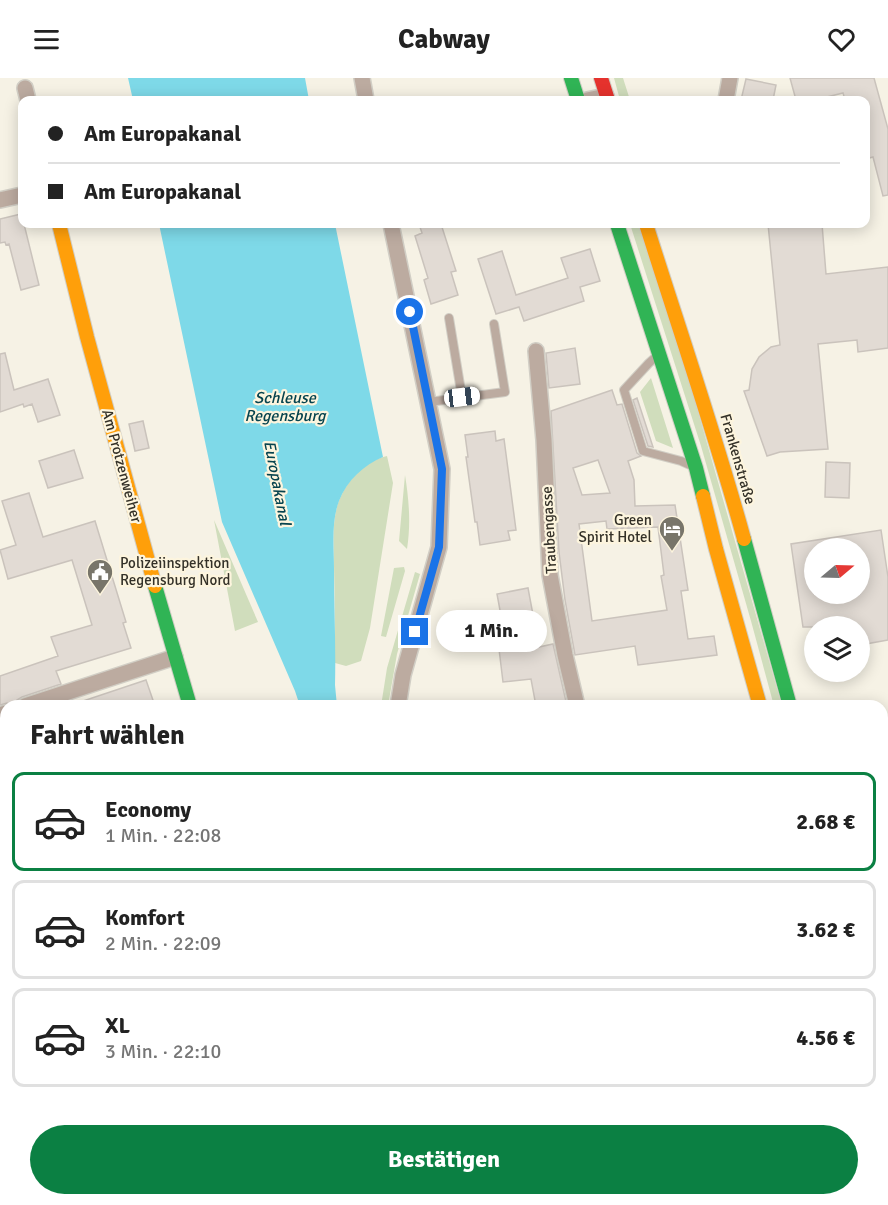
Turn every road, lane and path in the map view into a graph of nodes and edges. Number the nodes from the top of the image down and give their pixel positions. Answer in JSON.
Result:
{"nodes":[{"id":1,"x":362,"y":78,"type":"edge"},
{"id":2,"x":571,"y":78,"type":"edge"},
{"id":3,"x":601,"y":78,"type":"edge"},
{"id":4,"x":730,"y":78,"type":"edge"},
{"id":5,"x":365,"y":96,"type":"edge"},
{"id":6,"x":577,"y":96,"type":"edge"},
{"id":7,"x":606,"y":96,"type":"edge"},
{"id":8,"x":727,"y":96,"type":"edge"},
{"id":9,"x":18,"y":196,"type":"edge"},
{"id":10,"x":0,"y":200,"type":"edge"},
{"id":11,"x":60,"y":228,"type":"edge"},
{"id":12,"x":393,"y":228,"type":"edge"},
{"id":13,"x":618,"y":228,"type":"edge"},
{"id":14,"x":647,"y":228,"type":"edge"},
{"id":15,"x":449,"y":318,"type":"dead end"},
{"id":16,"x":494,"y":324,"type":"dead end"},
{"id":17,"x":536,"y":351,"type":"dead end"},
{"id":18,"x":659,"y":354,"type":"junction"},
{"id":19,"x":462,"y":397,"type":"junction"},
{"id":20,"x":429,"y":402,"type":"junction"},
{"id":21,"x":696,"y":468,"type":"junction"},
{"id":22,"x":175,"y":657,"type":"junction"},
{"id":23,"x":43,"y":700,"type":"edge"},
{"id":24,"x":188,"y":700,"type":"edge"},
{"id":25,"x":399,"y":700,"type":"edge"},
{"id":26,"x":576,"y":700,"type":"edge"},
{"id":27,"x":758,"y":700,"type":"edge"},
{"id":28,"x":788,"y":700,"type":"edge"}],
"edges":[{"from":1,"to":5,"type":"street"},
{"from":2,"to":6,"type":"main road"},
{"from":3,"to":7,"type":"main road"},
{"from":4,"to":8,"type":"street"},
{"from":9,"to":10,"type":"street"},
{"from":11,"to":22,"type":"main road","name":"Am Protzenweiher"},
{"from":12,"to":20,"type":"street"},
{"from":13,"to":18,"type":"main road"},
{"from":14,"to":28,"type":"main road","name":"Frankenstraße"},
{"from":15,"to":19,"type":"lane"},
{"from":16,"to":19,"type":"lane"},
{"from":17,"to":26,"type":"street","name":"Traubengasse"},
{"from":18,"to":21,"type":"main road"},
{"from":18,"to":21,"type":"lane"},
{"from":19,"to":20,"type":"lane"},
{"from":20,"to":25,"type":"street"},
{"from":21,"to":27,"type":"main road"},
{"from":22,"to":23,"type":"street"},
{"from":22,"to":24,"type":"main road","name":"Am Protzenweiher"}]}
